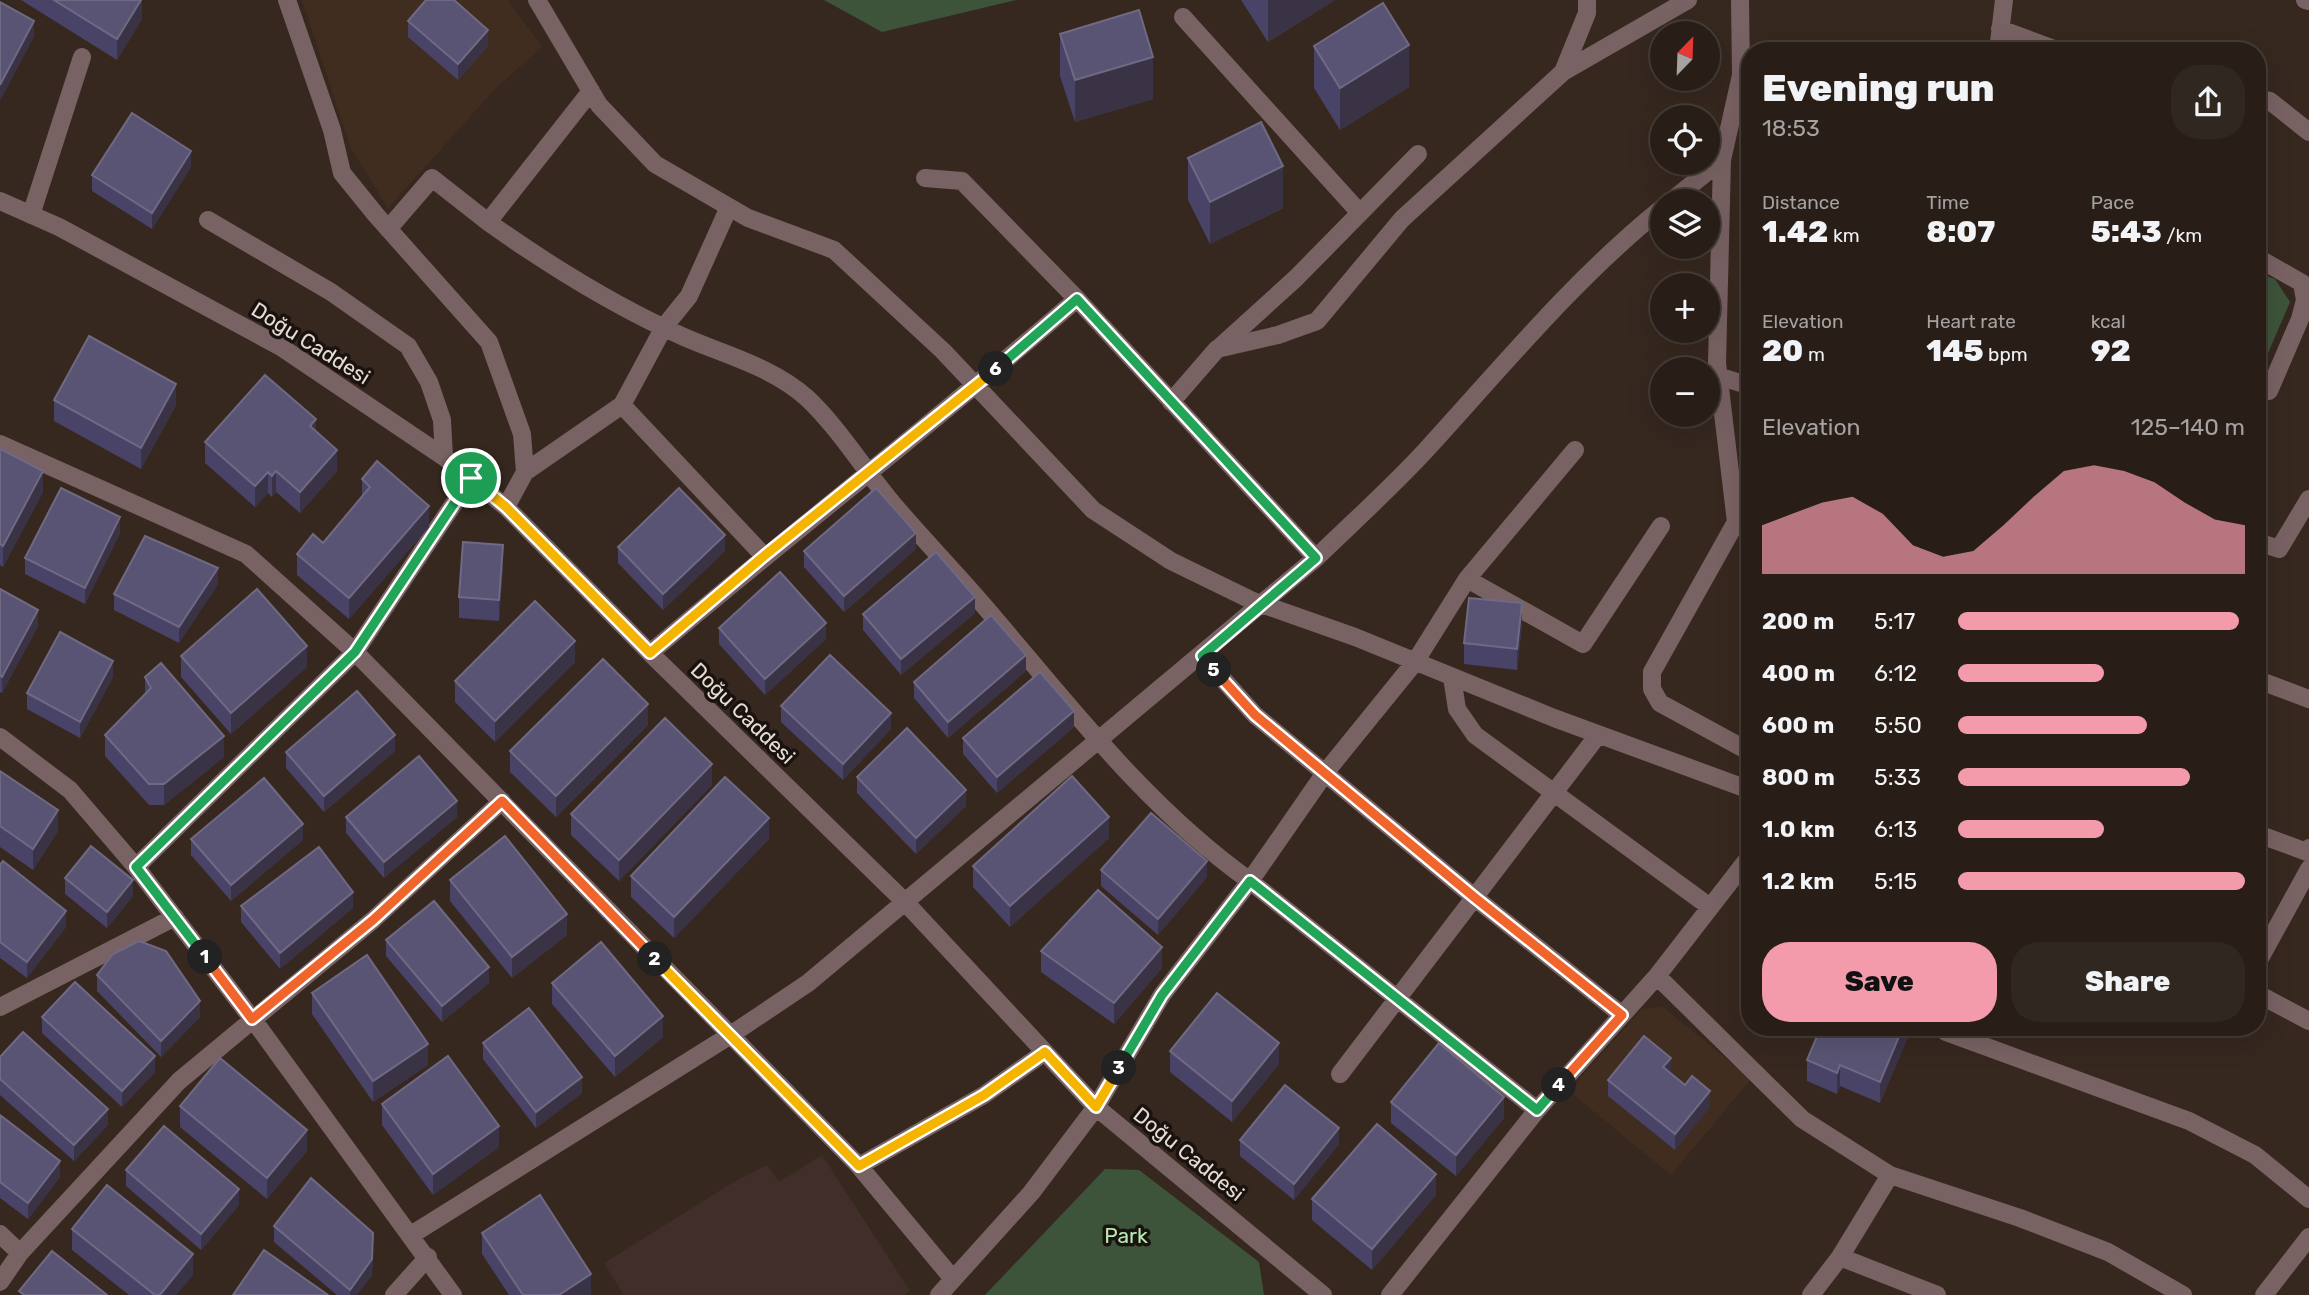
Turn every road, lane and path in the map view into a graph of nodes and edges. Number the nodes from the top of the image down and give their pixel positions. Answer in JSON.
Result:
{"nodes":[{"id":1,"x":287,"y":0,"type":"edge"},
{"id":2,"x":537,"y":0,"type":"edge"},
{"id":3,"x":1587,"y":0,"type":"edge"},
{"id":4,"x":1688,"y":0,"type":"edge"},
{"id":5,"x":1740,"y":0,"type":"edge"},
{"id":6,"x":2004,"y":0,"type":"edge"},
{"id":7,"x":1183,"y":16,"type":"dead end"},
{"id":8,"x":2000,"y":29,"type":"junction"},
{"id":9,"x":1999,"y":42,"type":"edge"},
{"id":10,"x":2035,"y":42,"type":"edge"},
{"id":11,"x":82,"y":57,"type":"dead end"},
{"id":12,"x":1563,"y":72,"type":"junction"},
{"id":13,"x":590,"y":91,"type":"junction"},
{"id":14,"x":2266,"y":100,"type":"edge"},
{"id":15,"x":2309,"y":132,"type":"edge"},
{"id":16,"x":1418,"y":154,"type":"dead end"},
{"id":17,"x":1722,"y":160,"type":"junction"},
{"id":18,"x":925,"y":178,"type":"dead end"},
{"id":19,"x":1686,"y":189,"type":"edge"},
{"id":20,"x":0,"y":201,"type":"edge"},
{"id":21,"x":729,"y":207,"type":"junction"},
{"id":22,"x":1360,"y":213,"type":"junction"},
{"id":23,"x":32,"y":215,"type":"junction"},
{"id":24,"x":1650,"y":218,"type":"edge"},
{"id":25,"x":208,"y":220,"type":"dead end"},
{"id":26,"x":488,"y":222,"type":"junction"},
{"id":27,"x":388,"y":229,"type":"junction"},
{"id":28,"x":2266,"y":263,"type":"edge"},
{"id":29,"x":1077,"y":299,"type":"junction"},
{"id":30,"x":2305,"y":321,"type":"edge"},
{"id":31,"x":664,"y":327,"type":"junction"},
{"id":32,"x":1217,"y":349,"type":"junction"},
{"id":33,"x":1718,"y":357,"type":"edge"},
{"id":34,"x":1720,"y":377,"type":"edge"},
{"id":35,"x":1741,"y":383,"type":"edge"},
{"id":36,"x":976,"y":387,"type":"junction"},
{"id":37,"x":1720,"y":388,"type":"edge"},
{"id":38,"x":2266,"y":390,"type":"edge"},
{"id":39,"x":1171,"y":402,"type":"junction"},
{"id":40,"x":622,"y":405,"type":"junction"},
{"id":41,"x":0,"y":444,"type":"edge"},
{"id":42,"x":1575,"y":450,"type":"dead end"},
{"id":43,"x":444,"y":457,"type":"junction"},
{"id":44,"x":525,"y":471,"type":"junction"},
{"id":45,"x":867,"y":472,"type":"junction"},
{"id":46,"x":471,"y":478,"type":"junction"},
{"id":47,"x":2309,"y":499,"type":"edge"},
{"id":48,"x":506,"y":507,"type":"junction"},
{"id":49,"x":1741,"y":511,"type":"edge"},
{"id":50,"x":1661,"y":526,"type":"dead end"},
{"id":51,"x":1741,"y":526,"type":"edge"},
{"id":52,"x":2266,"y":545,"type":"edge"},
{"id":53,"x":764,"y":556,"type":"junction"},
{"id":54,"x":1316,"y":558,"type":"junction"},
{"id":55,"x":1467,"y":579,"type":"junction"},
{"id":56,"x":1264,"y":605,"type":"junction"},
{"id":57,"x":355,"y":652,"type":"junction"},
{"id":58,"x":650,"y":653,"type":"junction"},
{"id":59,"x":1202,"y":656,"type":"junction"},
{"id":60,"x":1415,"y":662,"type":"junction"},
{"id":61,"x":1452,"y":677,"type":"junction"},
{"id":62,"x":2266,"y":683,"type":"edge"},
{"id":63,"x":2309,"y":699,"type":"edge"},
{"id":64,"x":1598,"y":735,"type":"junction"},
{"id":65,"x":0,"y":737,"type":"edge"},
{"id":66,"x":1098,"y":742,"type":"junction"},
{"id":67,"x":1741,"y":747,"type":"edge"},
{"id":68,"x":1325,"y":773,"type":"junction"},
{"id":69,"x":1741,"y":787,"type":"edge"},
{"id":70,"x":1555,"y":791,"type":"junction"},
{"id":71,"x":502,"y":801,"type":"junction"},
{"id":72,"x":2266,"y":838,"type":"edge"},
{"id":73,"x":2308,"y":857,"type":"edge"},
{"id":74,"x":136,"y":867,"type":"junction"},
{"id":75,"x":1741,"y":867,"type":"edge"},
{"id":76,"x":1250,"y":881,"type":"junction"},
{"id":77,"x":1474,"y":897,"type":"junction"},
{"id":78,"x":905,"y":902,"type":"junction"},
{"id":79,"x":1710,"y":907,"type":"junction"},
{"id":80,"x":175,"y":917,"type":"junction"},
{"id":81,"x":2266,"y":945,"type":"edge"},
{"id":82,"x":1657,"y":976,"type":"junction"},
{"id":83,"x":1396,"y":999,"type":"junction"},
{"id":84,"x":2266,"y":999,"type":"edge"},
{"id":85,"x":0,"y":1007,"type":"edge"},
{"id":86,"x":1622,"y":1015,"type":"junction"},
{"id":87,"x":252,"y":1019,"type":"junction"},
{"id":88,"x":2309,"y":1021,"type":"edge"},
{"id":89,"x":729,"y":1036,"type":"junction"},
{"id":90,"x":1956,"y":1036,"type":"edge"},
{"id":91,"x":1045,"y":1052,"type":"junction"},
{"id":92,"x":1340,"y":1074,"type":"dead end"},
{"id":93,"x":1096,"y":1107,"type":"junction"},
{"id":94,"x":1537,"y":1110,"type":"junction"},
{"id":95,"x":859,"y":1166,"type":"junction"},
{"id":96,"x":1890,"y":1175,"type":"junction"},
{"id":97,"x":2309,"y":1199,"type":"edge"},
{"id":98,"x":0,"y":1234,"type":"edge"},
{"id":99,"x":411,"y":1235,"type":"junction"},
{"id":100,"x":2309,"y":1237,"type":"edge"},
{"id":101,"x":20,"y":1253,"type":"junction"},
{"id":102,"x":1840,"y":1257,"type":"junction"},
{"id":103,"x":428,"y":1258,"type":"junction"},
{"id":104,"x":953,"y":1279,"type":"junction"},
{"id":105,"x":0,"y":1282,"type":"edge"},
{"id":106,"x":1303,"y":1288,"type":"edge"},
{"id":107,"x":394,"y":1295,"type":"edge"},
{"id":108,"x":453,"y":1295,"type":"edge"},
{"id":109,"x":940,"y":1295,"type":"edge"},
{"id":110,"x":1323,"y":1295,"type":"edge"},
{"id":111,"x":1390,"y":1295,"type":"edge"},
{"id":112,"x":1811,"y":1295,"type":"edge"},
{"id":113,"x":1937,"y":1295,"type":"edge"},
{"id":114,"x":2183,"y":1295,"type":"edge"},
{"id":115,"x":2264,"y":1295,"type":"edge"}],
"edges":[{"from":1,"to":27,"type":"street"},
{"from":2,"to":13,"type":"street"},
{"from":3,"to":12,"type":"street"},
{"from":4,"to":12,"type":"street"},
{"from":5,"to":17,"type":"street"},
{"from":6,"to":8,"type":"street"},
{"from":7,"to":22,"type":"street"},
{"from":8,"to":9,"type":"street"},
{"from":8,"to":10,"type":"street"},
{"from":11,"to":23,"type":"street"},
{"from":12,"to":32,"type":"street"},
{"from":13,"to":21,"type":"street"},
{"from":13,"to":26,"type":"street"},
{"from":14,"to":15,"type":"street"},
{"from":16,"to":22,"type":"street"},
{"from":17,"to":19,"type":"street"},
{"from":17,"to":33,"type":"street"},
{"from":18,"to":29,"type":"street"},
{"from":20,"to":23,"type":"street","name":"Doğu Caddesi"},
{"from":21,"to":31,"type":"street"},
{"from":21,"to":36,"type":"street"},
{"from":22,"to":32,"type":"street"},
{"from":23,"to":43,"type":"street","name":"Doğu Caddesi"},
{"from":24,"to":54,"type":"street"},
{"from":25,"to":43,"type":"street"},
{"from":26,"to":27,"type":"street"},
{"from":26,"to":31,"type":"street"},
{"from":27,"to":44,"type":"street"},
{"from":28,"to":30,"type":"street"},
{"from":29,"to":36,"type":"street"},
{"from":29,"to":39,"type":"street"},
{"from":30,"to":38,"type":"street"},
{"from":31,"to":40,"type":"street"},
{"from":31,"to":45,"type":"street"},
{"from":32,"to":39,"type":"street"},
{"from":34,"to":35,"type":"street"},
{"from":36,"to":45,"type":"street"},
{"from":36,"to":56,"type":"street"},
{"from":37,"to":49,"type":"street"},
{"from":39,"to":54,"type":"street"},
{"from":40,"to":44,"type":"street"},
{"from":40,"to":53,"type":"street"},
{"from":41,"to":57,"type":"street"},
{"from":42,"to":55,"type":"street"},
{"from":43,"to":46,"type":"street","name":"Doğu Caddesi"},
{"from":44,"to":48,"type":"street"},
{"from":45,"to":53,"type":"street"},
{"from":45,"to":66,"type":"street"},
{"from":46,"to":48,"type":"street","name":"Doğu Caddesi"},
{"from":46,"to":57,"type":"street"},
{"from":47,"to":52,"type":"street"},
{"from":48,"to":58,"type":"street","name":"Doğu Caddesi"},
{"from":50,"to":55,"type":"street"},
{"from":51,"to":67,"type":"street"},
{"from":53,"to":58,"type":"street"},
{"from":54,"to":56,"type":"street"},
{"from":55,"to":60,"type":"street"},
{"from":56,"to":59,"type":"street"},
{"from":56,"to":60,"type":"street"},
{"from":57,"to":71,"type":"street"},
{"from":57,"to":74,"type":"street"},
{"from":58,"to":78,"type":"street","name":"Doğu Caddesi"},
{"from":59,"to":66,"type":"street"},
{"from":59,"to":68,"type":"street"},
{"from":60,"to":61,"type":"street"},
{"from":60,"to":68,"type":"street"},
{"from":61,"to":64,"type":"street"},
{"from":61,"to":70,"type":"street"},
{"from":62,"to":63,"type":"street"},
{"from":64,"to":69,"type":"street"},
{"from":64,"to":70,"type":"street"},
{"from":65,"to":74,"type":"street"},
{"from":66,"to":76,"type":"street"},
{"from":66,"to":78,"type":"street"},
{"from":68,"to":76,"type":"street"},
{"from":68,"to":77,"type":"street"},
{"from":70,"to":77,"type":"street"},
{"from":70,"to":79,"type":"street"},
{"from":71,"to":87,"type":"street"},
{"from":71,"to":89,"type":"street"},
{"from":72,"to":73,"type":"street"},
{"from":73,"to":81,"type":"street"},
{"from":74,"to":80,"type":"street"},
{"from":75,"to":79,"type":"street"},
{"from":76,"to":83,"type":"street"},
{"from":76,"to":93,"type":"street"},
{"from":77,"to":83,"type":"street"},
{"from":77,"to":86,"type":"street"},
{"from":78,"to":89,"type":"street"},
{"from":78,"to":91,"type":"street","name":"Doğu Caddesi"},
{"from":79,"to":82,"type":"street"},
{"from":80,"to":85,"type":"street"},
{"from":80,"to":87,"type":"street"},
{"from":82,"to":86,"type":"street"},
{"from":82,"to":96,"type":"street"},
{"from":83,"to":92,"type":"street"},
{"from":83,"to":94,"type":"street"},
{"from":84,"to":88,"type":"street"},
{"from":86,"to":94,"type":"street"},
{"from":87,"to":99,"type":"street"},
{"from":87,"to":101,"type":"street"},
{"from":89,"to":95,"type":"street"},
{"from":89,"to":99,"type":"street"},
{"from":90,"to":97,"type":"street"},
{"from":91,"to":93,"type":"street","name":"Doğu Caddesi"},
{"from":91,"to":95,"type":"street"},
{"from":93,"to":104,"type":"street"},
{"from":93,"to":106,"type":"street","name":"Doğu Caddesi"},
{"from":94,"to":111,"type":"street"},
{"from":95,"to":104,"type":"street"},
{"from":96,"to":102,"type":"street"},
{"from":96,"to":114,"type":"street"},
{"from":98,"to":101,"type":"street"},
{"from":99,"to":103,"type":"street"},
{"from":100,"to":115,"type":"street"},
{"from":101,"to":105,"type":"street"},
{"from":102,"to":112,"type":"street"},
{"from":102,"to":113,"type":"street"},
{"from":103,"to":107,"type":"street"},
{"from":103,"to":108,"type":"street"},
{"from":104,"to":109,"type":"street"},
{"from":106,"to":110,"type":"street","name":"Doğu Caddesi"}]}
